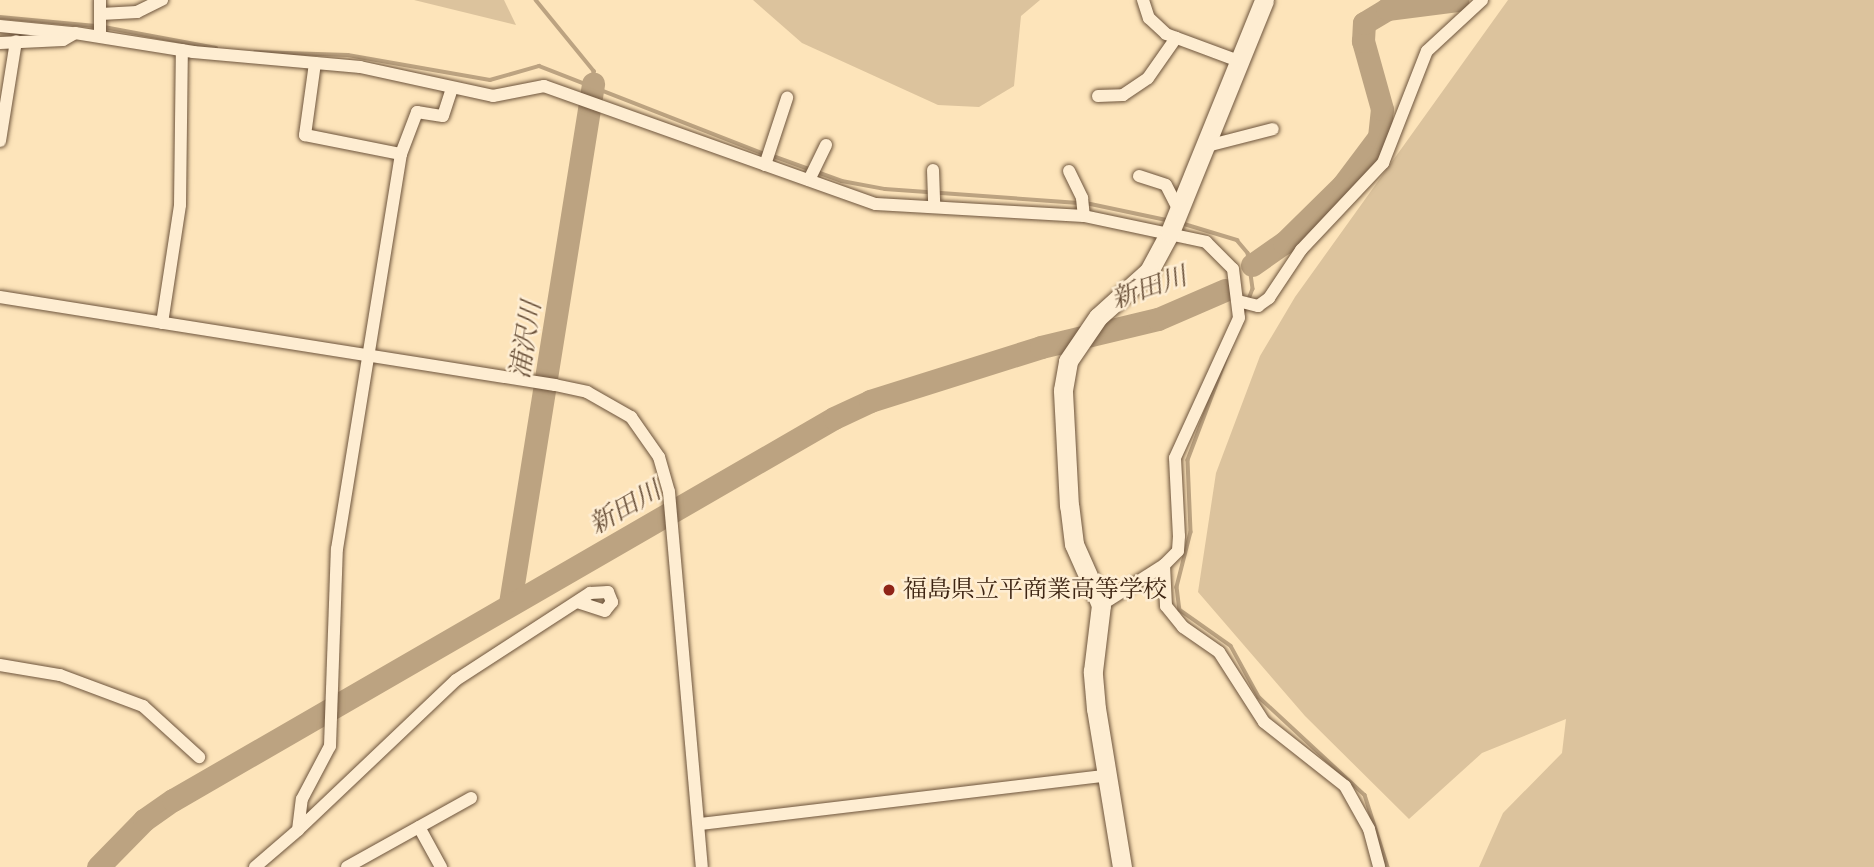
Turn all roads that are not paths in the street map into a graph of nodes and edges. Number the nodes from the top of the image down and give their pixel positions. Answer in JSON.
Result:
{"nodes":[{"id":1,"x":100,"y":0,"type":"edge"},
{"id":2,"x":162,"y":0,"type":"edge"},
{"id":3,"x":1143,"y":0,"type":"edge"},
{"id":4,"x":1264,"y":0,"type":"edge"},
{"id":5,"x":1482,"y":0,"type":"edge"},
{"id":6,"x":101,"y":14,"type":"junction"},
{"id":7,"x":0,"y":26,"type":"edge"},
{"id":8,"x":75,"y":33,"type":"junction"},
{"id":9,"x":100,"y":36,"type":"junction"},
{"id":10,"x":1176,"y":38,"type":"junction"},
{"id":11,"x":16,"y":41,"type":"junction"},
{"id":12,"x":0,"y":43,"type":"edge"},
{"id":13,"x":182,"y":50,"type":"junction"},
{"id":14,"x":1236,"y":60,"type":"junction"},
{"id":15,"x":315,"y":63,"type":"junction"},
{"id":16,"x":452,"y":88,"type":"junction"},
{"id":17,"x":1098,"y":96,"type":"dead end"},
{"id":18,"x":788,"y":98,"type":"dead end"},
{"id":19,"x":1273,"y":129,"type":"dead end"},
{"id":20,"x":0,"y":141,"type":"edge"},
{"id":21,"x":826,"y":145,"type":"dead end"},
{"id":22,"x":1203,"y":147,"type":"junction"},
{"id":23,"x":401,"y":154,"type":"junction"},
{"id":24,"x":765,"y":165,"type":"junction"},
{"id":25,"x":933,"y":170,"type":"dead end"},
{"id":26,"x":1069,"y":171,"type":"dead end"},
{"id":27,"x":1139,"y":176,"type":"dead end"},
{"id":28,"x":809,"y":180,"type":"junction"},
{"id":29,"x":934,"y":207,"type":"junction"},
{"id":30,"x":1084,"y":216,"type":"junction"},
{"id":31,"x":1174,"y":221,"type":"junction"},
{"id":32,"x":0,"y":297,"type":"edge"},
{"id":33,"x":1245,"y":301,"type":"junction"},
{"id":34,"x":162,"y":323,"type":"junction"},
{"id":35,"x":371,"y":356,"type":"junction"},
{"id":36,"x":1164,"y":565,"type":"junction"},
{"id":37,"x":577,"y":602,"type":"dead end"},
{"id":38,"x":1101,"y":605,"type":"junction"},
{"id":39,"x":0,"y":665,"type":"edge"},
{"id":40,"x":199,"y":757,"type":"dead end"},
{"id":41,"x":1108,"y":775,"type":"junction"},
{"id":42,"x":471,"y":798,"type":"dead end"},
{"id":43,"x":700,"y":824,"type":"junction"},
{"id":44,"x":419,"y":827,"type":"junction"},
{"id":45,"x":298,"y":830,"type":"junction"},
{"id":46,"x":255,"y":867,"type":"edge"},
{"id":47,"x":347,"y":867,"type":"edge"},
{"id":48,"x":441,"y":867,"type":"edge"},
{"id":49,"x":702,"y":867,"type":"edge"},
{"id":50,"x":1122,"y":867,"type":"edge"},
{"id":51,"x":1379,"y":867,"type":"edge"}],
"edges":[{"from":1,"to":6,"type":"street"},
{"from":2,"to":6,"type":"street"},
{"from":3,"to":10,"type":"street"},
{"from":4,"to":14,"type":"street"},
{"from":5,"to":33,"type":"street"},
{"from":6,"to":9,"type":"street"},
{"from":7,"to":8,"type":"street"},
{"from":8,"to":9,"type":"street"},
{"from":8,"to":11,"type":"street"},
{"from":9,"to":13,"type":"street"},
{"from":10,"to":14,"type":"street"},
{"from":10,"to":17,"type":"street"},
{"from":11,"to":12,"type":"street"},
{"from":11,"to":20,"type":"street"},
{"from":13,"to":15,"type":"street"},
{"from":13,"to":34,"type":"street"},
{"from":14,"to":22,"type":"street"},
{"from":15,"to":16,"type":"street"},
{"from":15,"to":23,"type":"street"},
{"from":16,"to":23,"type":"street"},
{"from":16,"to":24,"type":"street"},
{"from":18,"to":24,"type":"street"},
{"from":19,"to":22,"type":"street"},
{"from":21,"to":28,"type":"street"},
{"from":22,"to":31,"type":"street"},
{"from":23,"to":35,"type":"street"},
{"from":24,"to":28,"type":"street"},
{"from":25,"to":29,"type":"street"},
{"from":26,"to":30,"type":"street"},
{"from":27,"to":31,"type":"street"},
{"from":28,"to":29,"type":"street"},
{"from":29,"to":30,"type":"street"},
{"from":30,"to":31,"type":"street"},
{"from":31,"to":33,"type":"street"},
{"from":31,"to":38,"type":"street"},
{"from":32,"to":34,"type":"street"},
{"from":33,"to":36,"type":"street"},
{"from":34,"to":35,"type":"street"},
{"from":35,"to":43,"type":"street"},
{"from":35,"to":45,"type":"street"},
{"from":36,"to":38,"type":"street"},
{"from":36,"to":51,"type":"street"},
{"from":37,"to":45,"type":"street"},
{"from":38,"to":41,"type":"street"},
{"from":39,"to":40,"type":"street"},
{"from":41,"to":43,"type":"street"},
{"from":41,"to":50,"type":"street"},
{"from":42,"to":44,"type":"street"},
{"from":43,"to":49,"type":"street"},
{"from":44,"to":47,"type":"street"},
{"from":44,"to":48,"type":"street"},
{"from":45,"to":46,"type":"street"}]}
